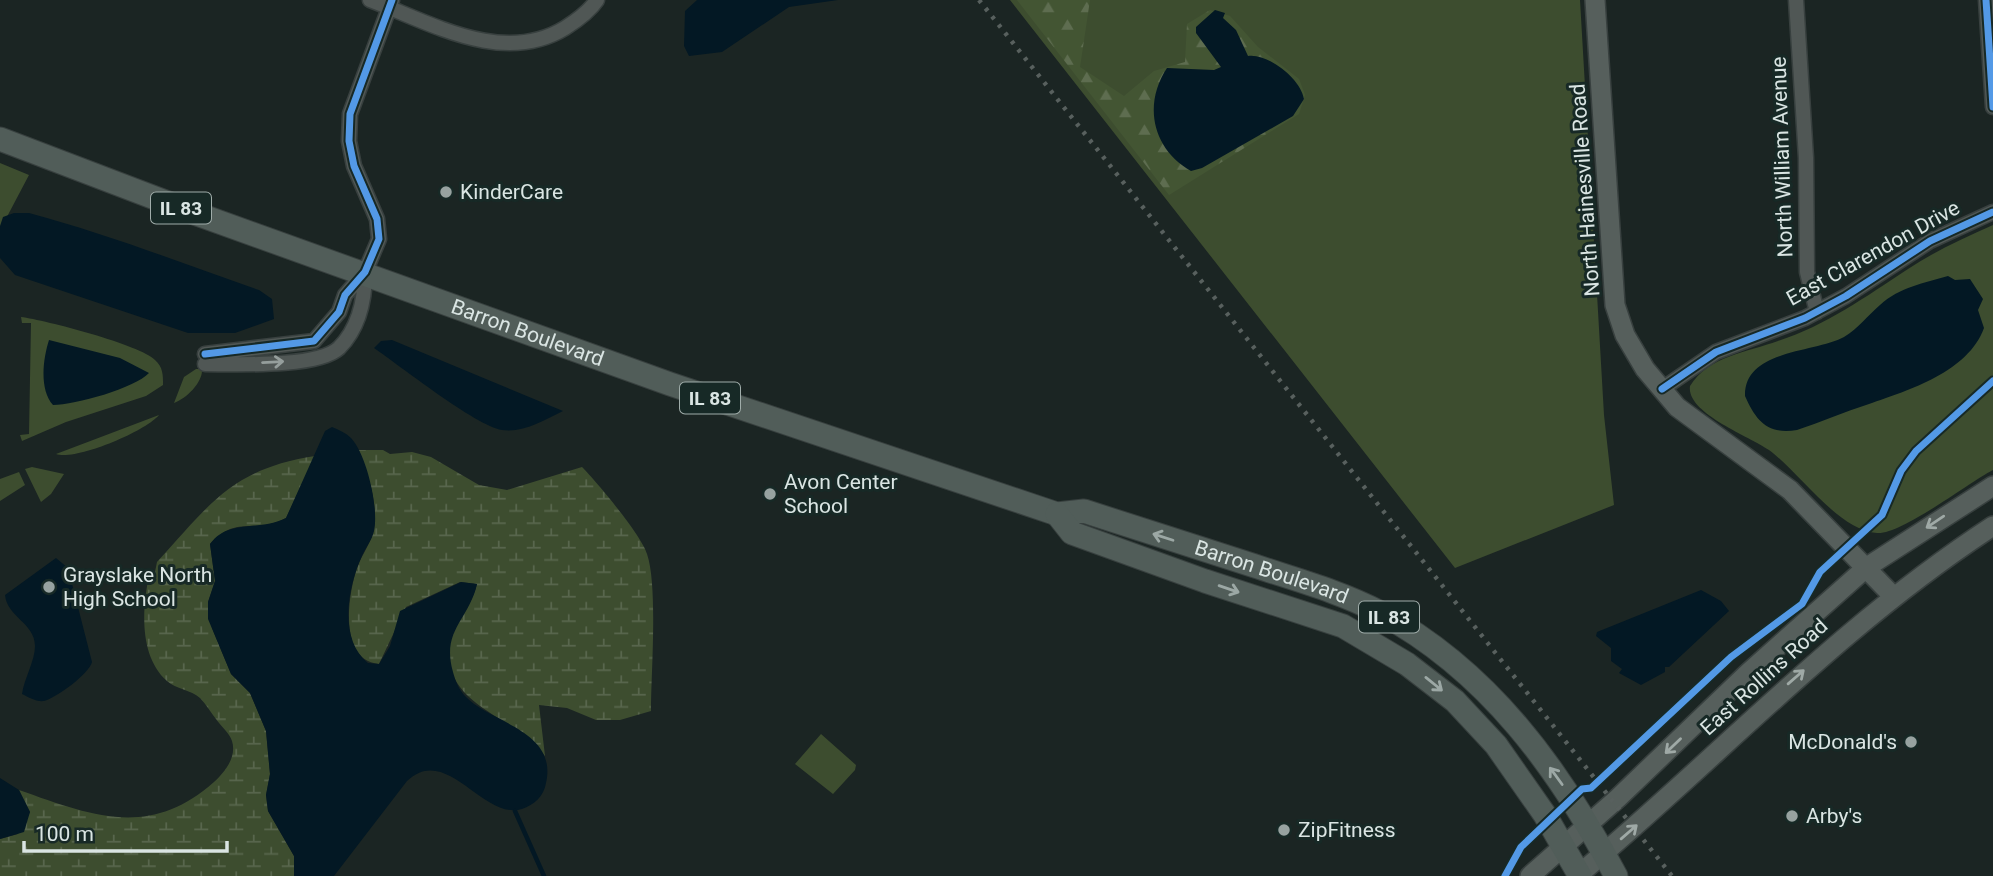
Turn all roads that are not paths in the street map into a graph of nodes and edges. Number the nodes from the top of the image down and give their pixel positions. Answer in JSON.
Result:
{"nodes":[{"id":1,"x":370,"y":0,"type":"edge"},
{"id":2,"x":597,"y":0,"type":"edge"},
{"id":3,"x":1595,"y":0,"type":"edge"},
{"id":4,"x":1796,"y":0,"type":"edge"},
{"id":5,"x":1986,"y":0,"type":"edge"},
{"id":6,"x":391,"y":4,"type":"edge"},
{"id":7,"x":1992,"y":75,"type":"edge"},
{"id":8,"x":1993,"y":107,"type":"edge"},
{"id":9,"x":0,"y":139,"type":"edge"},
{"id":10,"x":1993,"y":212,"type":"edge"},
{"id":11,"x":365,"y":272,"type":"junction"},
{"id":12,"x":1817,"y":312,"type":"junction"},
{"id":13,"x":1662,"y":389,"type":"junction"},
{"id":14,"x":1993,"y":486,"type":"edge"},
{"id":15,"x":1057,"y":514,"type":"junction"},
{"id":16,"x":1993,"y":526,"type":"edge"},
{"id":17,"x":1867,"y":567,"type":"junction"},
{"id":18,"x":1893,"y":596,"type":"junction"},
{"id":19,"x":1588,"y":824,"type":"junction"},
{"id":20,"x":1562,"y":847,"type":"junction"},
{"id":21,"x":1604,"y":853,"type":"junction"},
{"id":22,"x":1578,"y":875,"type":"edge"},
{"id":23,"x":1530,"y":876,"type":"edge"},
{"id":24,"x":1616,"y":876,"type":"edge"}],
"edges":[{"from":1,"to":6,"type":"street"},
{"from":2,"to":6,"type":"street"},
{"from":3,"to":13,"type":"main road","name":"North Hainesville Road"},
{"from":4,"to":12,"type":"street","name":"North William Avenue"},
{"from":5,"to":7,"type":"street"},
{"from":6,"to":11,"type":"street"},
{"from":7,"to":8,"type":"street"},
{"from":9,"to":11,"type":"main road","name":"Barron Boulevard","number":"IL 83"},
{"from":10,"to":12,"type":"street","name":"East Clarendon Drive"},
{"from":11,"to":11,"type":"street","one_way":true},
{"from":11,"to":15,"type":"main road","name":"Barron Boulevard","number":"IL 83"},
{"from":12,"to":13,"type":"street","name":"East Clarendon Drive"},
{"from":13,"to":17,"type":"main road","name":"North Hainesville Road"},
{"from":14,"to":17,"type":"main road","name":"East Rollins Road","one_way":true},
{"from":19,"to":15,"type":"main road","name":"Barron Boulevard","number":"IL 83","one_way":true},
{"from":15,"to":20,"type":"main road","name":"Barron Boulevard","one_way":true},
{"from":16,"to":18,"type":"main road","name":"East Rollins Road"},
{"from":17,"to":18,"type":"main road","name":"North Hainesville Road"},
{"from":17,"to":19,"type":"main road","name":"East Rollins Road","one_way":true},
{"from":21,"to":18,"type":"main road","name":"East Rollins Road","one_way":true},
{"from":19,"to":20,"type":"main road","name":"East Rollins Road"},
{"from":19,"to":21,"type":"main road","name":"Barron Boulevard","number":"IL 83"},
{"from":20,"to":22,"type":"main road","name":"Barron Boulevard"},
{"from":20,"to":23,"type":"main road","name":"East Rollins Road"},
{"from":21,"to":22,"type":"main road","name":"East Rollins Road"},
{"from":21,"to":24,"type":"main road","name":"Barron Boulevard","number":"IL 83"}]}
